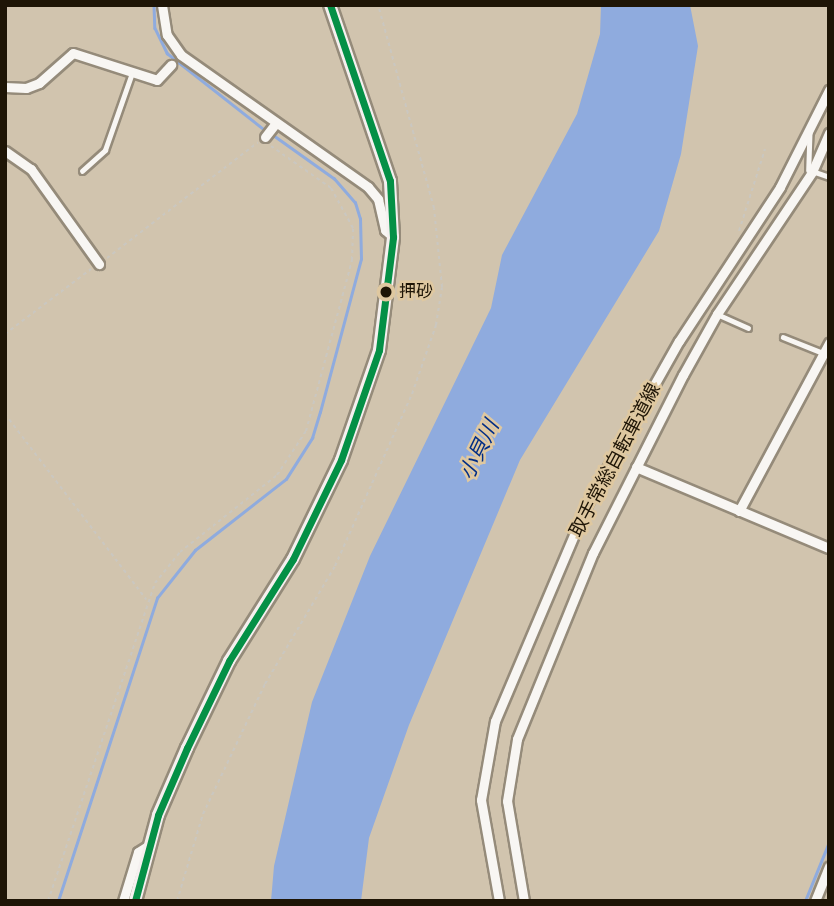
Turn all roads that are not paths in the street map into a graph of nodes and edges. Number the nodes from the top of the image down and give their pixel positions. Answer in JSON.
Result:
{"nodes":[{"id":1,"x":162,"y":5,"type":"edge"},
{"id":2,"x":330,"y":5,"type":"edge"},
{"id":3,"x":177,"y":59,"type":"junction"},
{"id":4,"x":133,"y":72,"type":"junction"},
{"id":5,"x":5,"y":87,"type":"edge"},
{"id":6,"x":829,"y":90,"type":"edge"},
{"id":7,"x":809,"y":133,"type":"junction"},
{"id":8,"x":829,"y":133,"type":"edge"},
{"id":9,"x":5,"y":151,"type":"edge"},
{"id":10,"x":82,"y":171,"type":"dead end"},
{"id":11,"x":812,"y":172,"type":"junction"},
{"id":12,"x":829,"y":177,"type":"edge"},
{"id":13,"x":393,"y":237,"type":"junction"},
{"id":14,"x":99,"y":264,"type":"road end"},
{"id":15,"x":717,"y":314,"type":"junction"},
{"id":16,"x":748,"y":328,"type":"dead end"},
{"id":17,"x":783,"y":337,"type":"dead end"},
{"id":18,"x":829,"y":343,"type":"edge"},
{"id":19,"x":824,"y":353,"type":"junction"},
{"id":20,"x":636,"y":467,"type":"junction"},
{"id":21,"x":739,"y":511,"type":"junction"},
{"id":22,"x":829,"y":548,"type":"edge"},
{"id":23,"x":149,"y":845,"type":"junction"},
{"id":24,"x":829,"y":867,"type":"edge"},
{"id":25,"x":123,"y":901,"type":"edge"},
{"id":26,"x":135,"y":901,"type":"edge"},
{"id":27,"x":499,"y":901,"type":"edge"},
{"id":28,"x":524,"y":901,"type":"edge"},
{"id":29,"x":815,"y":901,"type":"edge"}],
"edges":[{"from":1,"to":3,"type":"street"},
{"from":2,"to":13,"type":"street"},
{"from":3,"to":4,"type":"street"},
{"from":3,"to":13,"type":"street"},
{"from":4,"to":5,"type":"street"},
{"from":4,"to":10,"type":"lane"},
{"from":6,"to":7,"type":"street","name":"取手常総自転車道線"},
{"from":7,"to":11,"type":"lane"},
{"from":7,"to":27,"type":"street","name":"取手常総自転車道線"},
{"from":8,"to":11,"type":"street"},
{"from":9,"to":14,"type":"street"},
{"from":11,"to":12,"type":"lane"},
{"from":11,"to":15,"type":"street"},
{"from":13,"to":23,"type":"street"},
{"from":15,"to":16,"type":"lane"},
{"from":15,"to":20,"type":"street"},
{"from":17,"to":19,"type":"lane"},
{"from":18,"to":19,"type":"street"},
{"from":19,"to":21,"type":"street"},
{"from":20,"to":21,"type":"street"},
{"from":20,"to":28,"type":"street"},
{"from":21,"to":22,"type":"street"},
{"from":23,"to":25,"type":"street"},
{"from":23,"to":26,"type":"street"},
{"from":24,"to":29,"type":"street"}]}
